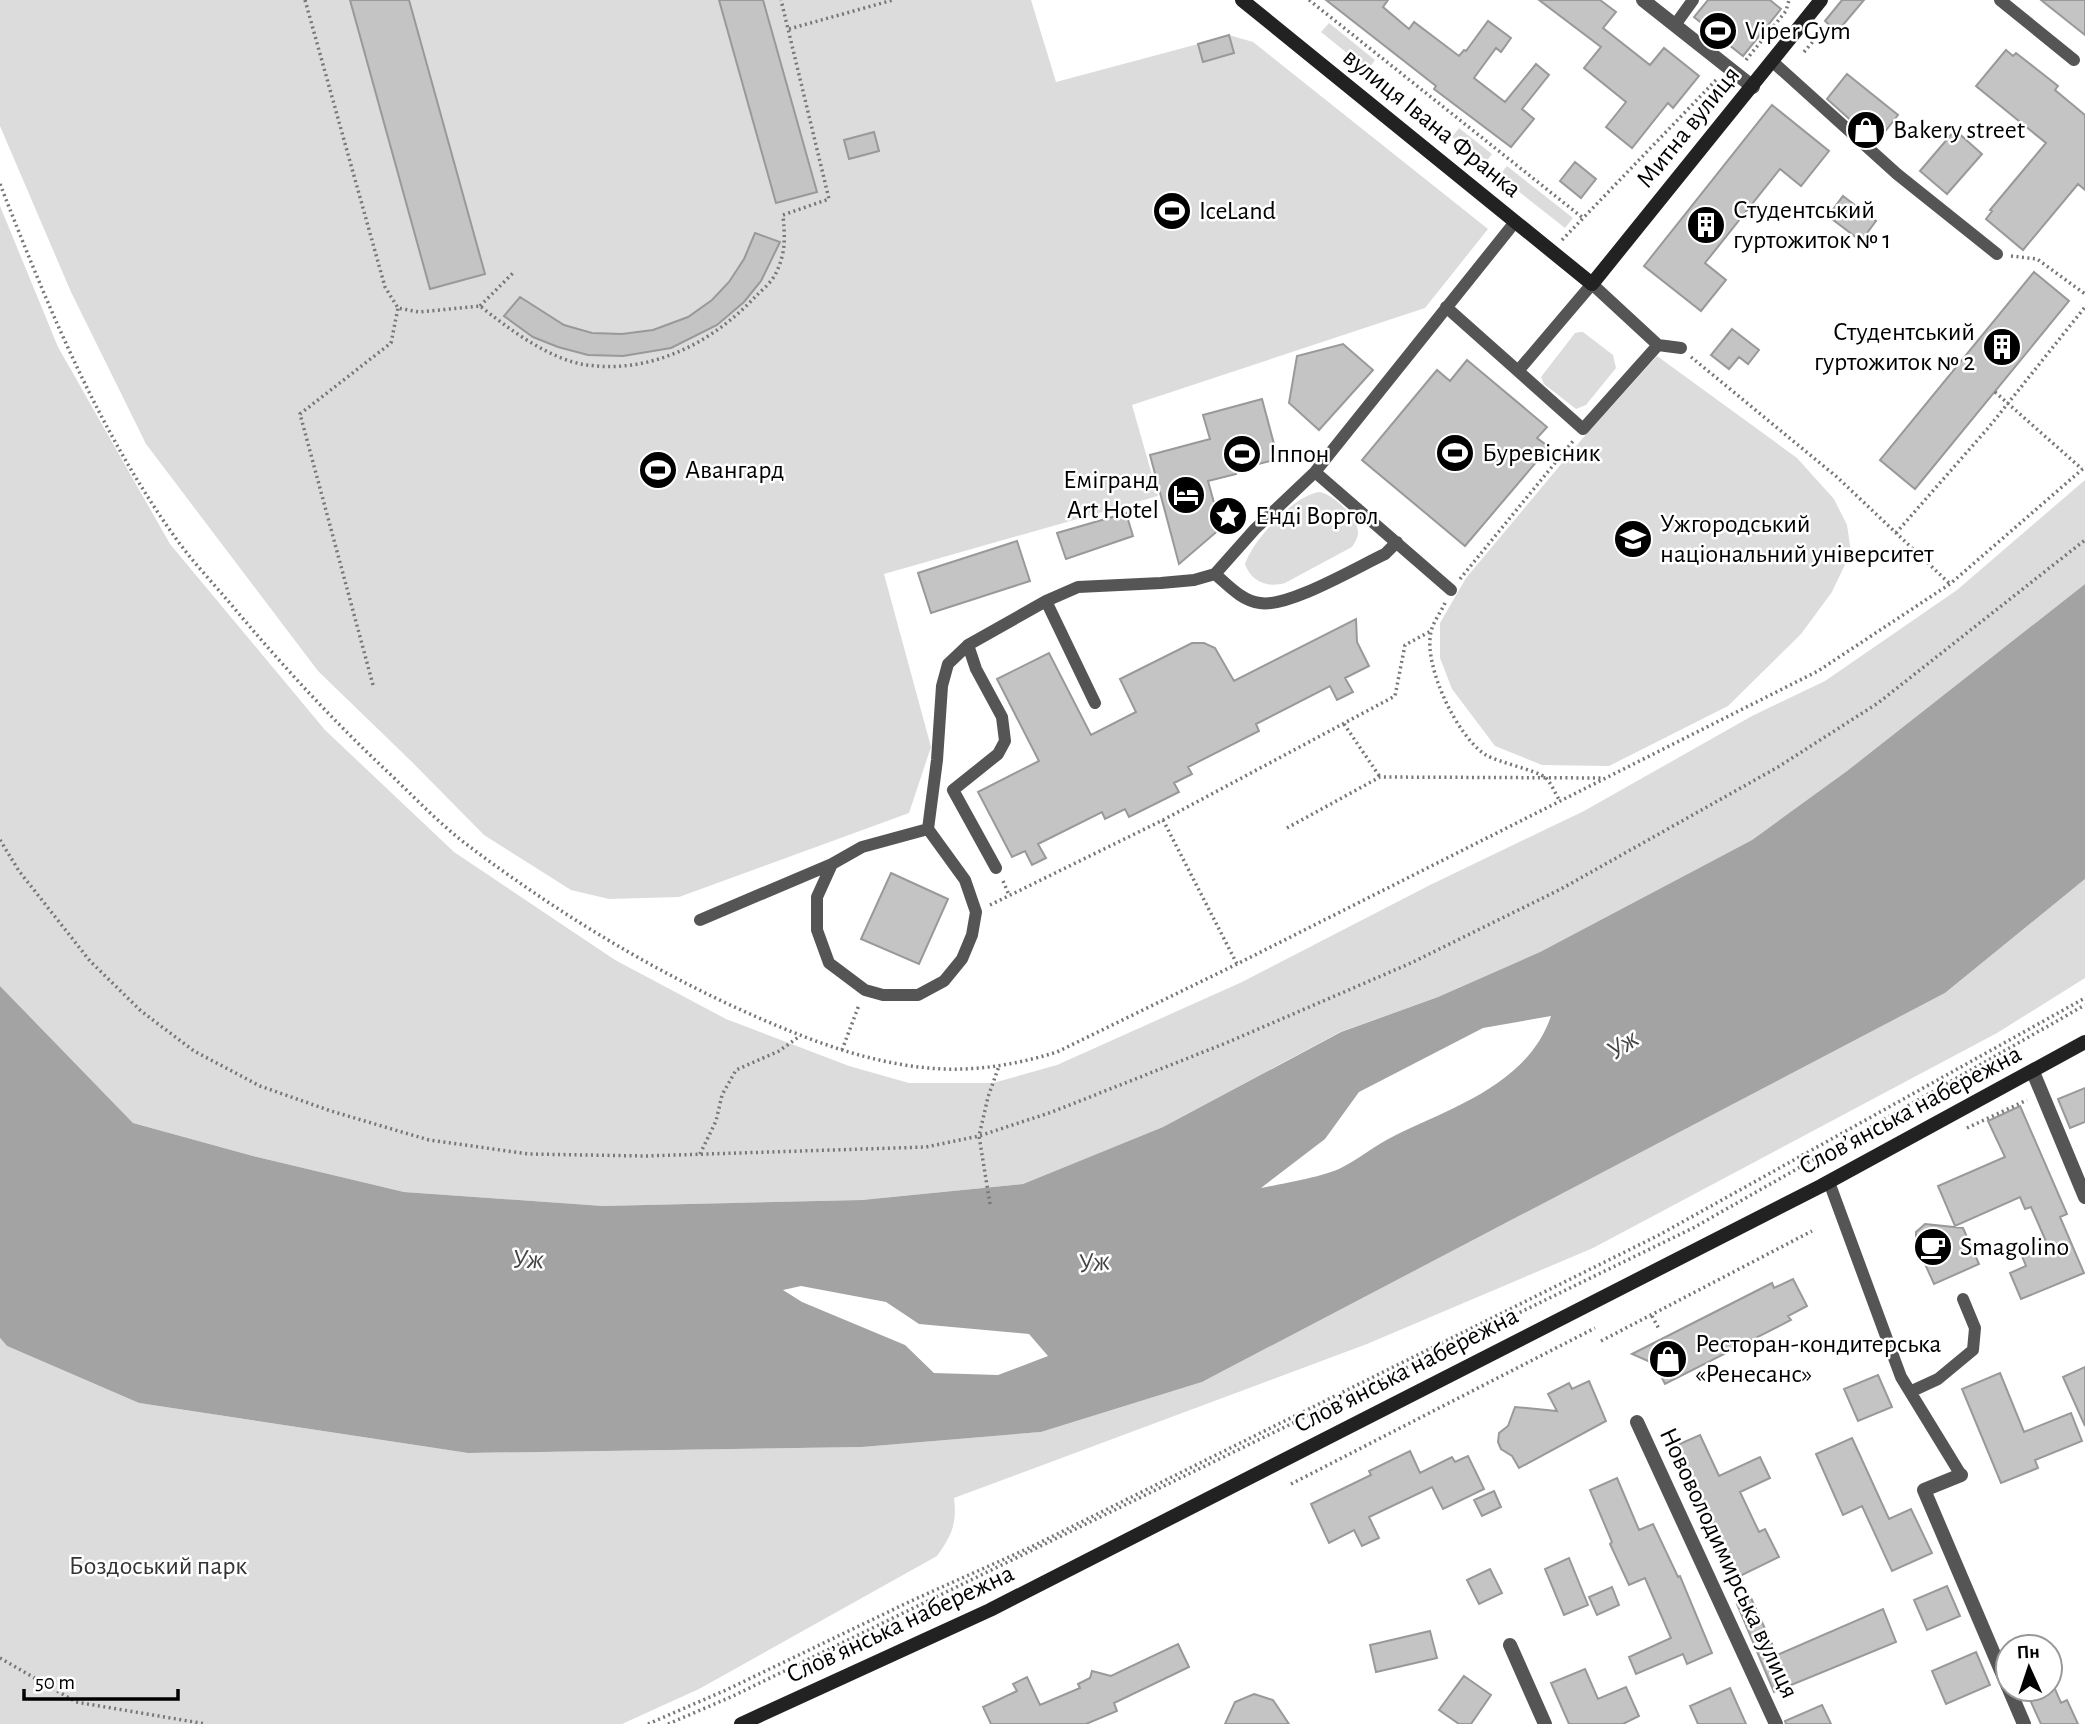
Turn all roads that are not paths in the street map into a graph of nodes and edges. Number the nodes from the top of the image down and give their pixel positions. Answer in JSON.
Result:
{"nodes":[{"id":1,"x":1242,"y":0,"type":"edge"},
{"id":2,"x":1643,"y":0,"type":"edge"},
{"id":3,"x":1693,"y":0,"type":"edge"},
{"id":4,"x":1821,"y":0,"type":"edge"},
{"id":5,"x":2000,"y":0,"type":"edge"},
{"id":6,"x":1675,"y":25,"type":"junction"},
{"id":7,"x":2074,"y":60,"type":"dead end"},
{"id":8,"x":1773,"y":62,"type":"junction"},
{"id":9,"x":1753,"y":87,"type":"junction"},
{"id":10,"x":1515,"y":222,"type":"junction"},
{"id":11,"x":1997,"y":254,"type":"road end"},
{"id":12,"x":1592,"y":284,"type":"junction"},
{"id":13,"x":1446,"y":307,"type":"junction"},
{"id":14,"x":1658,"y":345,"type":"junction"},
{"id":15,"x":1681,"y":348,"type":"road end"},
{"id":16,"x":1518,"y":371,"type":"junction"},
{"id":17,"x":1315,"y":472,"type":"junction"},
{"id":18,"x":1397,"y":542,"type":"junction"},
{"id":19,"x":1216,"y":574,"type":"junction"},
{"id":20,"x":1451,"y":590,"type":"road end"},
{"id":21,"x":1046,"y":601,"type":"junction"},
{"id":22,"x":968,"y":645,"type":"junction"},
{"id":23,"x":1095,"y":703,"type":"dead end"},
{"id":24,"x":928,"y":829,"type":"junction"},
{"id":25,"x":832,"y":864,"type":"junction"},
{"id":26,"x":996,"y":868,"type":"dead end"},
{"id":27,"x":700,"y":920,"type":"dead end"},
{"id":28,"x":2085,"y":1042,"type":"edge"},
{"id":29,"x":2033,"y":1072,"type":"junction"},
{"id":30,"x":1829,"y":1182,"type":"junction"},
{"id":31,"x":2085,"y":1197,"type":"edge"},
{"id":32,"x":1963,"y":1299,"type":"dead end"},
{"id":33,"x":1912,"y":1391,"type":"junction"},
{"id":34,"x":1637,"y":1422,"type":"dead end"},
{"id":35,"x":1961,"y":1475,"type":"joint"},
{"id":36,"x":1510,"y":1645,"type":"dead end"},
{"id":37,"x":1994,"y":1655,"type":"edge"},
{"id":38,"x":2015,"y":1703,"type":"edge"},
{"id":39,"x":741,"y":1724,"type":"edge"},
{"id":40,"x":1545,"y":1724,"type":"edge"},
{"id":41,"x":1776,"y":1724,"type":"edge"},
{"id":42,"x":2024,"y":1724,"type":"edge"}],
"edges":[{"from":1,"to":10,"type":"street","name":"вулиця Івана Франка"},
{"from":2,"to":6,"type":"street"},
{"from":3,"to":6,"type":"lane"},
{"from":4,"to":8,"type":"street","name":"Митна вулиця"},
{"from":5,"to":7,"type":"lane"},
{"from":6,"to":9,"type":"street"},
{"from":8,"to":9,"type":"street","name":"Митна вулиця"},
{"from":8,"to":11,"type":"lane"},
{"from":9,"to":12,"type":"street","name":"Митна вулиця"},
{"from":10,"to":12,"type":"street","name":"вулиця Івана Франка"},
{"from":10,"to":13,"type":"lane"},
{"from":12,"to":14,"type":"lane"},
{"from":12,"to":16,"type":"lane"},
{"from":13,"to":16,"type":"lane"},
{"from":13,"to":17,"type":"lane"},
{"from":14,"to":15,"type":"lane"},
{"from":14,"to":16,"type":"lane"},
{"from":17,"to":18,"type":"lane"},
{"from":17,"to":19,"type":"lane"},
{"from":18,"to":19,"type":"lane"},
{"from":18,"to":20,"type":"lane"},
{"from":19,"to":21,"type":"lane"},
{"from":21,"to":22,"type":"lane"},
{"from":21,"to":23,"type":"lane"},
{"from":22,"to":24,"type":"lane"},
{"from":22,"to":26,"type":"lane"},
{"from":24,"to":25,"type":"lane"},
{"from":24,"to":25,"type":"lane"},
{"from":25,"to":27,"type":"lane"},
{"from":28,"to":29,"type":"street","name":"Словʼянська набережна"},
{"from":29,"to":30,"type":"street","name":"Словʼянська набережна"},
{"from":29,"to":31,"type":"street"},
{"from":30,"to":33,"type":"lane"},
{"from":30,"to":39,"type":"street","name":"Словʼянська набережна"},
{"from":32,"to":33,"type":"lane"},
{"from":33,"to":35,"type":"lane"},
{"from":34,"to":41,"type":"street","name":"Нововолодимирська вулиця"},
{"from":35,"to":37,"type":"street"},
{"from":36,"to":40,"type":"street"},
{"from":38,"to":42,"type":"street"}]}
